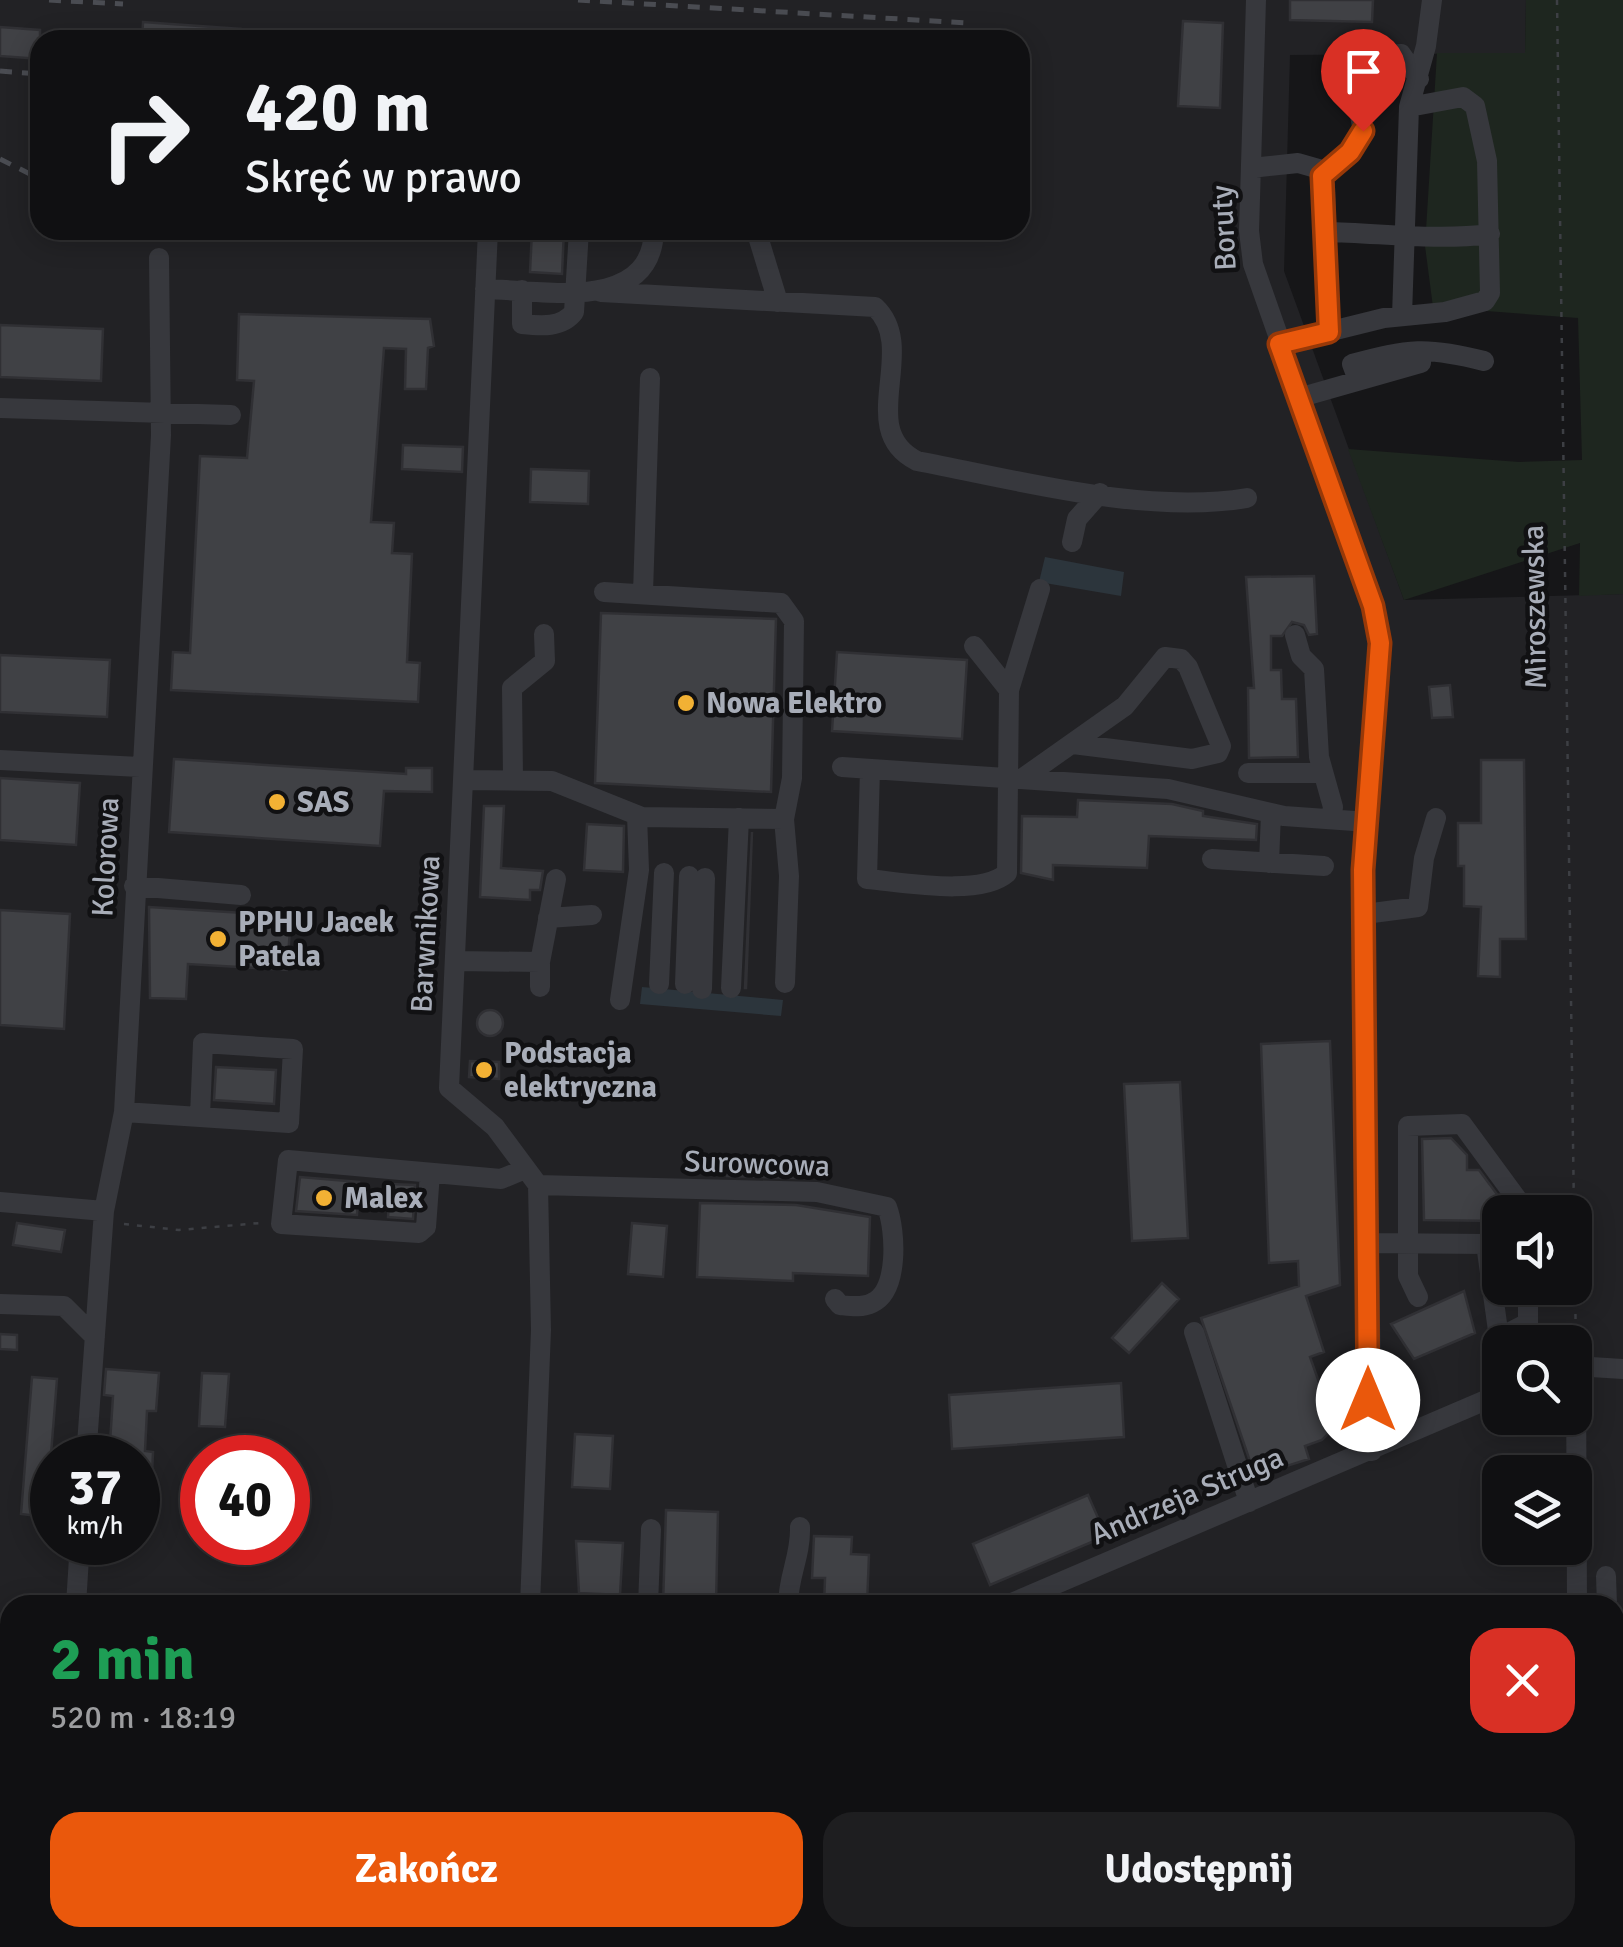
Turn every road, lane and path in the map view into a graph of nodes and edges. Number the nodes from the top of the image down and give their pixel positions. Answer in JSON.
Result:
{"nodes":[{"id":1,"x":1256,"y":0,"type":"edge"},
{"id":2,"x":1432,"y":0,"type":"edge"},
{"id":3,"x":1557,"y":0,"type":"edge"},
{"id":4,"x":1419,"y":78,"type":"junction"},
{"id":5,"x":1409,"y":107,"type":"junction"},
{"id":6,"x":1251,"y":168,"type":"junction"},
{"id":7,"x":1322,"y":176,"type":"junction"},
{"id":8,"x":1326,"y":232,"type":"junction"},
{"id":9,"x":1405,"y":233,"type":"junction"},
{"id":10,"x":1490,"y":234,"type":"junction"},
{"id":11,"x":488,"y":240,"type":"edge"},
{"id":12,"x":579,"y":240,"type":"edge"},
{"id":13,"x":653,"y":240,"type":"edge"},
{"id":14,"x":759,"y":240,"type":"edge"},
{"id":15,"x":159,"y":258,"type":"dead end"},
{"id":16,"x":485,"y":290,"type":"junction"},
{"id":17,"x":522,"y":290,"type":"junction"},
{"id":18,"x":576,"y":291,"type":"junction"},
{"id":19,"x":601,"y":292,"type":"junction"},
{"id":20,"x":778,"y":302,"type":"junction"},
{"id":21,"x":1431,"y":313,"type":"junction"},
{"id":22,"x":1402,"y":316,"type":"junction"},
{"id":23,"x":1329,"y":332,"type":"junction"},
{"id":24,"x":1279,"y":344,"type":"junction"},
{"id":25,"x":1428,"y":356,"type":"junction"},
{"id":26,"x":1484,"y":361,"type":"dead end"},
{"id":27,"x":650,"y":378,"type":"dead end"},
{"id":28,"x":1298,"y":398,"type":"junction"},
{"id":29,"x":0,"y":408,"type":"edge"},
{"id":30,"x":159,"y":413,"type":"junction"},
{"id":31,"x":230,"y":415,"type":"dead end"},
{"id":32,"x":1100,"y":493,"type":"junction"},
{"id":33,"x":1246,"y":498,"type":"dead end"},
{"id":34,"x":1072,"y":542,"type":"dead end"},
{"id":35,"x":1040,"y":589,"type":"dead end"},
{"id":36,"x":604,"y":592,"type":"dead end"},
{"id":37,"x":643,"y":593,"type":"junction"},
{"id":38,"x":544,"y":634,"type":"dead end"},
{"id":39,"x":1295,"y":635,"type":"dead end"},
{"id":40,"x":974,"y":646,"type":"dead end"},
{"id":41,"x":1009,"y":690,"type":"junction"},
{"id":42,"x":1073,"y":744,"type":"junction"},
{"id":43,"x":0,"y":760,"type":"edge"},
{"id":44,"x":140,"y":767,"type":"junction"},
{"id":45,"x":842,"y":767,"type":"dead end"},
{"id":46,"x":870,"y":769,"type":"junction"},
{"id":47,"x":1248,"y":773,"type":"dead end"},
{"id":48,"x":1322,"y":773,"type":"junction"},
{"id":49,"x":1016,"y":777,"type":"junction"},
{"id":50,"x":514,"y":778,"type":"junction"},
{"id":51,"x":464,"y":780,"type":"junction"},
{"id":52,"x":1272,"y":813,"type":"junction"},
{"id":53,"x":638,"y":815,"type":"junction"},
{"id":54,"x":738,"y":818,"type":"junction"},
{"id":55,"x":1436,"y":818,"type":"dead end"},
{"id":56,"x":784,"y":819,"type":"junction"},
{"id":57,"x":1331,"y":819,"type":"junction"},
{"id":58,"x":1368,"y":822,"type":"junction"},
{"id":59,"x":1212,"y":859,"type":"dead end"},
{"id":60,"x":1269,"y":862,"type":"junction"},
{"id":61,"x":1324,"y":866,"type":"dead end"},
{"id":62,"x":639,"y":870,"type":"junction"},
{"id":63,"x":664,"y":873,"type":"junction"},
{"id":64,"x":713,"y":878,"type":"junction"},
{"id":65,"x":556,"y":880,"type":"dead end"},
{"id":66,"x":134,"y":886,"type":"junction"},
{"id":67,"x":241,"y":896,"type":"dead end"},
{"id":68,"x":1365,"y":914,"type":"junction"},
{"id":69,"x":592,"y":915,"type":"dead end"},
{"id":70,"x":548,"y":918,"type":"junction"},
{"id":71,"x":630,"y":928,"type":"junction"},
{"id":72,"x":662,"y":928,"type":"junction"},
{"id":73,"x":703,"y":951,"type":"junction"},
{"id":74,"x":455,"y":961,"type":"junction"},
{"id":75,"x":540,"y":962,"type":"junction"},
{"id":76,"x":785,"y":983,"type":"dead end"},
{"id":77,"x":659,"y":984,"type":"dead end"},
{"id":78,"x":709,"y":987,"type":"junction"},
{"id":79,"x":540,"y":988,"type":"dead end"},
{"id":80,"x":620,"y":1000,"type":"dead end"},
{"id":81,"x":124,"y":1112,"type":"junction"},
{"id":82,"x":200,"y":1116,"type":"junction"},
{"id":83,"x":430,"y":1173,"type":"junction"},
{"id":84,"x":532,"y":1177,"type":"junction"},
{"id":85,"x":1515,"y":1195,"type":"edge"},
{"id":86,"x":1574,"y":1195,"type":"edge"},
{"id":87,"x":0,"y":1202,"type":"edge"},
{"id":88,"x":104,"y":1215,"type":"junction"},
{"id":89,"x":281,"y":1224,"type":"junction"},
{"id":90,"x":1482,"y":1239,"type":"edge"},
{"id":91,"x":1408,"y":1242,"type":"junction"},
{"id":92,"x":1367,"y":1243,"type":"junction"},
{"id":93,"x":1418,"y":1297,"type":"dead end"},
{"id":94,"x":835,"y":1299,"type":"dead end"},
{"id":95,"x":0,"y":1304,"type":"edge"},
{"id":96,"x":1194,"y":1332,"type":"dead end"},
{"id":97,"x":95,"y":1337,"type":"junction"},
{"id":98,"x":1592,"y":1367,"type":"edge"},
{"id":99,"x":1623,"y":1369,"type":"edge"},
{"id":100,"x":1482,"y":1402,"type":"edge"},
{"id":101,"x":88,"y":1435,"type":"edge"},
{"id":102,"x":1577,"y":1435,"type":"edge"},
{"id":103,"x":1372,"y":1450,"type":"junction"},
{"id":104,"x":1249,"y":1502,"type":"junction"},
{"id":105,"x":651,"y":1528,"type":"dead end"},
{"id":106,"x":800,"y":1528,"type":"dead end"},
{"id":107,"x":79,"y":1565,"type":"edge"},
{"id":108,"x":1606,"y":1576,"type":"dead end"},
{"id":109,"x":77,"y":1595,"type":"edge"},
{"id":110,"x":530,"y":1595,"type":"edge"},
{"id":111,"x":648,"y":1595,"type":"edge"},
{"id":112,"x":788,"y":1595,"type":"edge"},
{"id":113,"x":1048,"y":1595,"type":"edge"},
{"id":114,"x":1578,"y":1595,"type":"edge"},
{"id":115,"x":1607,"y":1595,"type":"edge"}],
"edges":[{"from":1,"to":6,"type":"street","name":"Boruty"},
{"from":2,"to":4,"type":"street"},
{"from":3,"to":86,"type":"path","name":"Miroszewska"},
{"from":4,"to":5,"type":"street"},
{"from":4,"to":7,"type":"street"},
{"from":5,"to":9,"type":"street"},
{"from":5,"to":10,"type":"street"},
{"from":6,"to":7,"type":"street"},
{"from":6,"to":24,"type":"street","name":"Boruty"},
{"from":7,"to":8,"type":"street"},
{"from":8,"to":9,"type":"street"},
{"from":8,"to":23,"type":"street"},
{"from":9,"to":10,"type":"street"},
{"from":9,"to":22,"type":"street"},
{"from":10,"to":21,"type":"street"},
{"from":11,"to":16,"type":"street","name":"Barwnikowa"},
{"from":12,"to":18,"type":"street"},
{"from":13,"to":19,"type":"street"},
{"from":14,"to":20,"type":"street"},
{"from":15,"to":30,"type":"street","name":"Kolorowa"},
{"from":16,"to":17,"type":"street"},
{"from":16,"to":51,"type":"street","name":"Barwnikowa"},
{"from":17,"to":18,"type":"street"},
{"from":17,"to":18,"type":"street"},
{"from":18,"to":19,"type":"street"},
{"from":19,"to":20,"type":"street"},
{"from":20,"to":32,"type":"street"},
{"from":21,"to":22,"type":"street"},
{"from":21,"to":25,"type":"street"},
{"from":22,"to":23,"type":"street"},
{"from":23,"to":24,"type":"street"},
{"from":24,"to":28,"type":"street","name":"Boruty"},
{"from":25,"to":26,"type":"street"},
{"from":25,"to":28,"type":"street"},
{"from":27,"to":37,"type":"street"},
{"from":28,"to":58,"type":"street","name":"Boruty"},
{"from":29,"to":30,"type":"street"},
{"from":30,"to":31,"type":"street"},
{"from":30,"to":44,"type":"street","name":"Kolorowa"},
{"from":32,"to":33,"type":"street"},
{"from":32,"to":34,"type":"street"},
{"from":35,"to":41,"type":"street"},
{"from":36,"to":37,"type":"street"},
{"from":37,"to":56,"type":"street"},
{"from":38,"to":50,"type":"street"},
{"from":39,"to":48,"type":"street"},
{"from":40,"to":41,"type":"street"},
{"from":41,"to":49,"type":"street"},
{"from":42,"to":42,"type":"street"},
{"from":42,"to":49,"type":"street"},
{"from":43,"to":44,"type":"street"},
{"from":44,"to":66,"type":"street","name":"Kolorowa"},
{"from":45,"to":46,"type":"street"},
{"from":46,"to":49,"type":"street"},
{"from":46,"to":49,"type":"street"},
{"from":47,"to":48,"type":"street"},
{"from":48,"to":57,"type":"street"},
{"from":49,"to":52,"type":"street"},
{"from":50,"to":51,"type":"street"},
{"from":50,"to":53,"type":"street"},
{"from":51,"to":74,"type":"street","name":"Barwnikowa"},
{"from":52,"to":57,"type":"street"},
{"from":52,"to":60,"type":"street"},
{"from":53,"to":54,"type":"street"},
{"from":53,"to":62,"type":"street"},
{"from":54,"to":56,"type":"street"},
{"from":54,"to":64,"type":"street"},
{"from":55,"to":68,"type":"street"},
{"from":56,"to":76,"type":"street"},
{"from":57,"to":58,"type":"street"},
{"from":58,"to":68,"type":"street","name":"Boruty"},
{"from":59,"to":60,"type":"street"},
{"from":60,"to":61,"type":"street"},
{"from":62,"to":63,"type":"street"},
{"from":62,"to":71,"type":"street"},
{"from":63,"to":64,"type":"street"},
{"from":63,"to":72,"type":"street"},
{"from":64,"to":73,"type":"street"},
{"from":64,"to":73,"type":"street"},
{"from":64,"to":78,"type":"street"},
{"from":65,"to":70,"type":"street"},
{"from":66,"to":67,"type":"street"},
{"from":66,"to":81,"type":"street","name":"Kolorowa"},
{"from":68,"to":92,"type":"street","name":"Boruty"},
{"from":69,"to":70,"type":"street"},
{"from":70,"to":75,"type":"street"},
{"from":71,"to":72,"type":"street"},
{"from":71,"to":80,"type":"street"},
{"from":72,"to":77,"type":"street"},
{"from":73,"to":78,"type":"street"},
{"from":73,"to":78,"type":"street"},
{"from":74,"to":75,"type":"street"},
{"from":74,"to":84,"type":"street","name":"Barwnikowa"},
{"from":75,"to":79,"type":"street"},
{"from":81,"to":82,"type":"street"},
{"from":81,"to":88,"type":"street","name":"Kolorowa"},
{"from":82,"to":82,"type":"street"},
{"from":83,"to":84,"type":"street"},
{"from":83,"to":89,"type":"street"},
{"from":83,"to":89,"type":"street"},
{"from":84,"to":94,"type":"street","name":"Surowcowa"},
{"from":84,"to":110,"type":"street"},
{"from":85,"to":91,"type":"street"},
{"from":87,"to":88,"type":"street"},
{"from":88,"to":89,"type":"path"},
{"from":88,"to":97,"type":"street","name":"Kolorowa"},
{"from":90,"to":91,"type":"street"},
{"from":91,"to":92,"type":"street"},
{"from":91,"to":93,"type":"street"},
{"from":92,"to":103,"type":"street","name":"Boruty"},
{"from":95,"to":97,"type":"street"},
{"from":96,"to":104,"type":"street"},
{"from":97,"to":101,"type":"street","name":"Kolorowa"},
{"from":98,"to":99,"type":"street"},
{"from":100,"to":103,"type":"street","name":"Andrzeja Struga"},
{"from":102,"to":114,"type":"street"},
{"from":103,"to":104,"type":"street","name":"Andrzeja Struga"},
{"from":104,"to":113,"type":"street","name":"Andrzeja Struga"},
{"from":105,"to":111,"type":"street"},
{"from":106,"to":112,"type":"street"},
{"from":107,"to":109,"type":"street"},
{"from":108,"to":115,"type":"street"}]}
